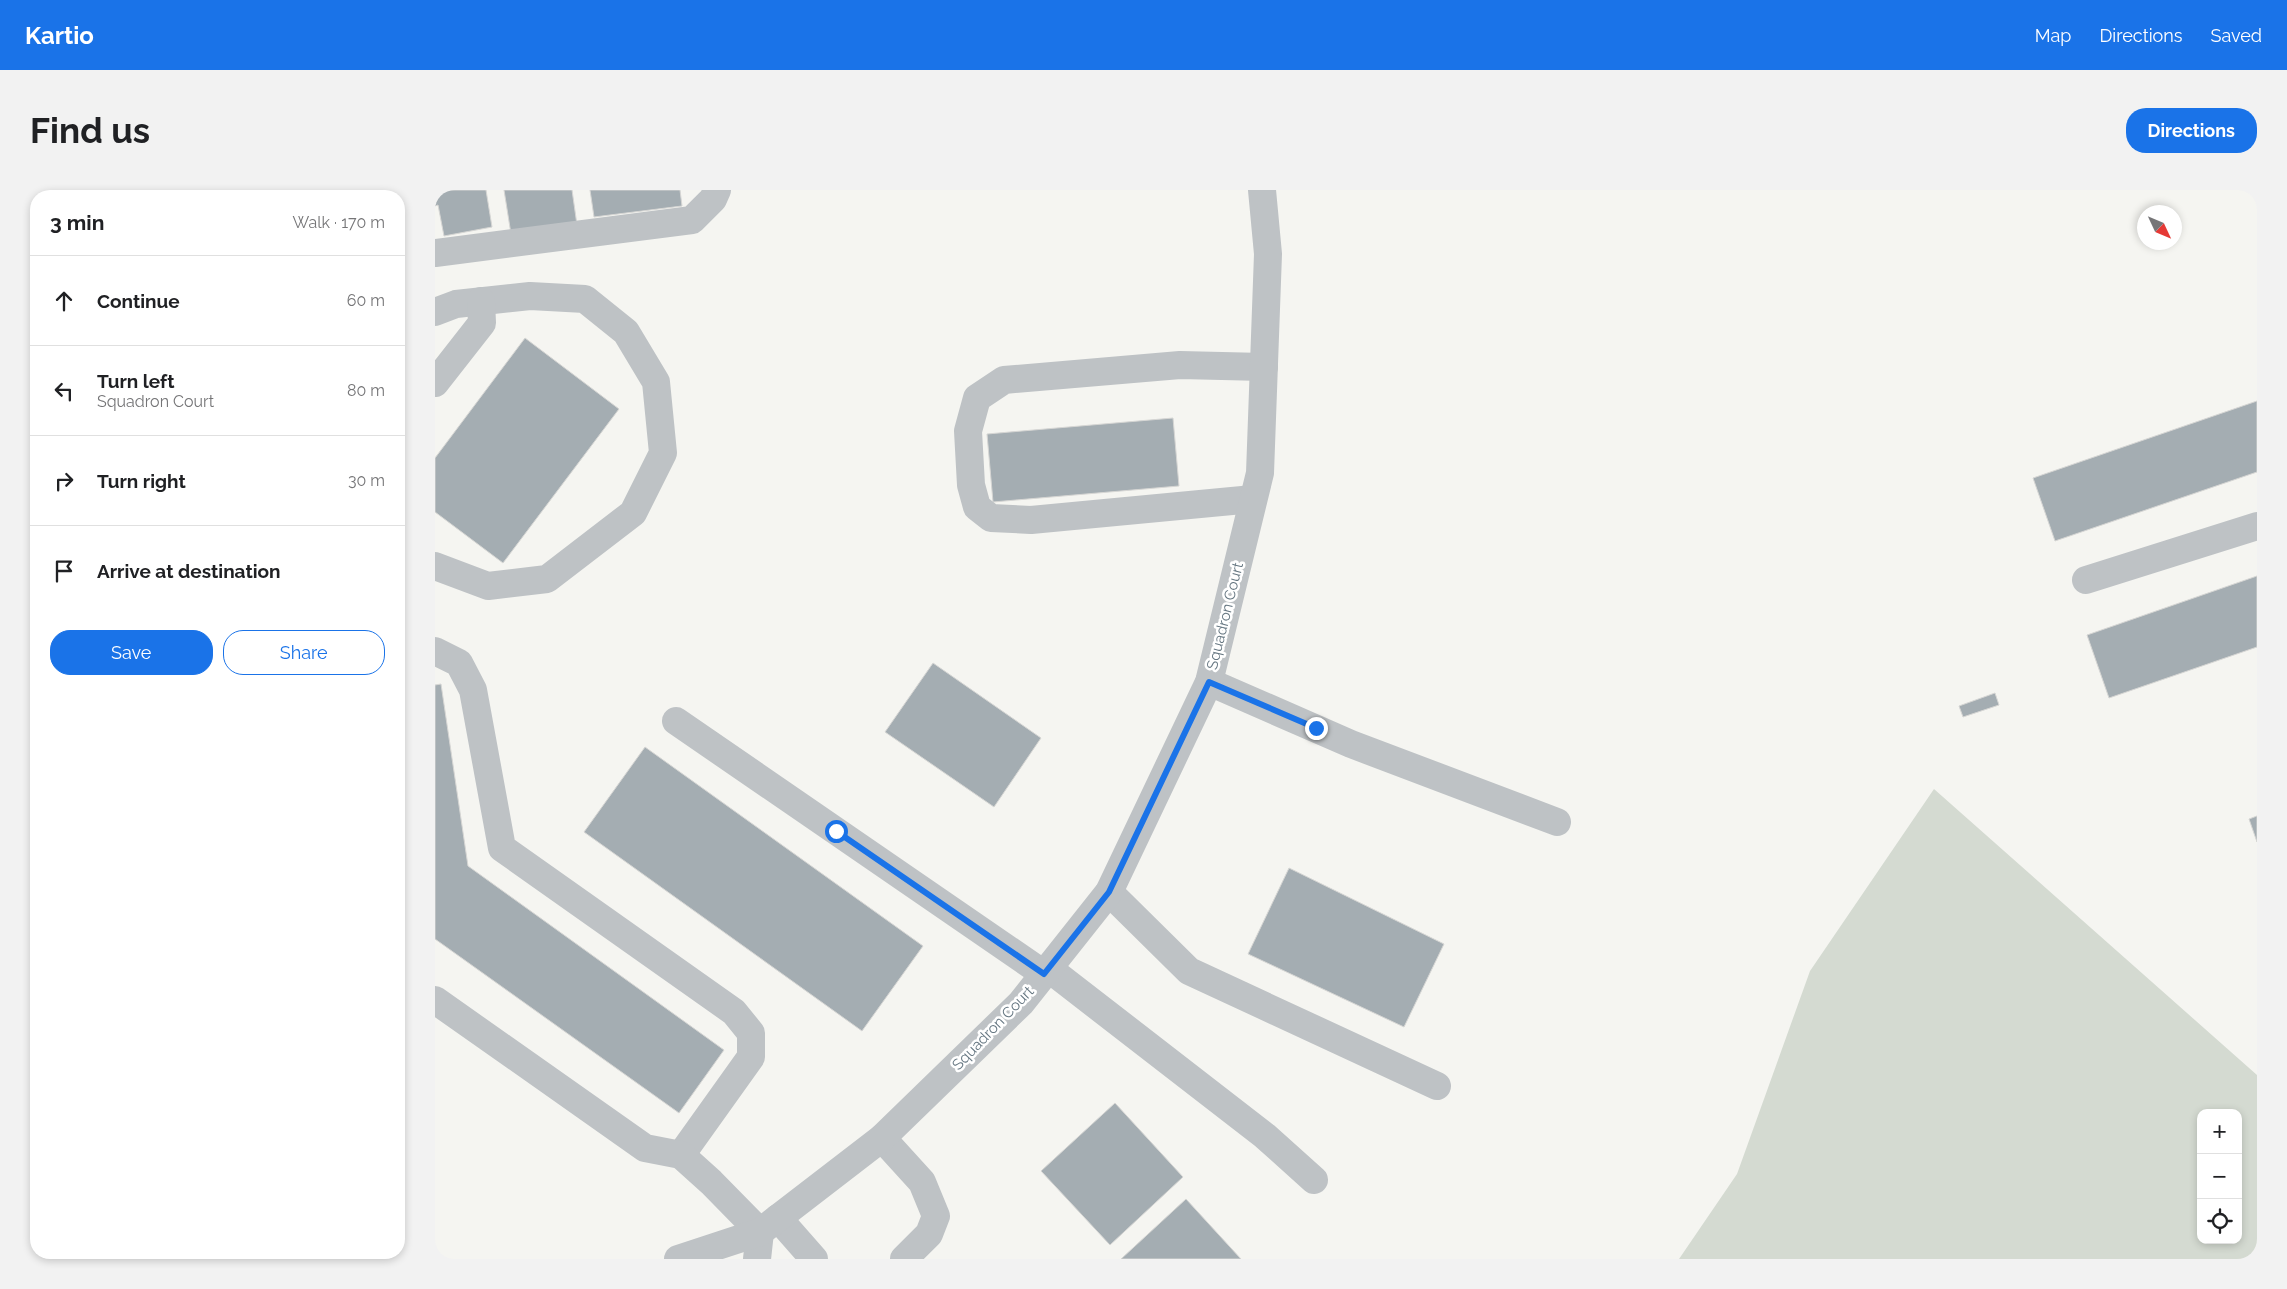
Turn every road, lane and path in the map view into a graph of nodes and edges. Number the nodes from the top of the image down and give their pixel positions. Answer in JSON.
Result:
{"nodes":[{"id":1,"x":717,"y":190,"type":"edge"},
{"id":2,"x":1261,"y":190,"type":"edge"},
{"id":3,"x":435,"y":253,"type":"edge"},
{"id":4,"x":481,"y":301,"type":"junction"},
{"id":5,"x":435,"y":312,"type":"edge"},
{"id":6,"x":1263,"y":367,"type":"junction"},
{"id":7,"x":435,"y":383,"type":"edge"},
{"id":8,"x":1253,"y":499,"type":"junction"},
{"id":9,"x":2257,"y":526,"type":"edge"},
{"id":10,"x":435,"y":566,"type":"edge"},
{"id":11,"x":2086,"y":580,"type":"dead end"},
{"id":12,"x":435,"y":651,"type":"edge"},
{"id":13,"x":1209,"y":682,"type":"junction"},
{"id":14,"x":676,"y":721,"type":"dead end"},
{"id":15,"x":1557,"y":822,"type":"dead end"},
{"id":16,"x":1109,"y":892,"type":"junction"},
{"id":17,"x":1046,"y":971,"type":"junction"},
{"id":18,"x":435,"y":1000,"type":"edge"},
{"id":19,"x":1437,"y":1086,"type":"dead end"},
{"id":20,"x":882,"y":1138,"type":"junction"},
{"id":21,"x":681,"y":1155,"type":"junction"},
{"id":22,"x":1315,"y":1180,"type":"dead end"},
{"id":23,"x":769,"y":1225,"type":"junction"},
{"id":24,"x":678,"y":1259,"type":"edge"},
{"id":25,"x":757,"y":1259,"type":"edge"},
{"id":26,"x":814,"y":1259,"type":"edge"},
{"id":27,"x":904,"y":1259,"type":"edge"}],
"edges":[{"from":1,"to":3,"type":"street"},
{"from":2,"to":6,"type":"street","name":"Squadron Court"},
{"from":4,"to":5,"type":"street"},
{"from":4,"to":7,"type":"street"},
{"from":4,"to":10,"type":"street"},
{"from":6,"to":8,"type":"street","name":"Squadron Court"},
{"from":6,"to":8,"type":"street"},
{"from":8,"to":13,"type":"street","name":"Squadron Court"},
{"from":9,"to":11,"type":"street"},
{"from":12,"to":21,"type":"street"},
{"from":13,"to":15,"type":"street"},
{"from":13,"to":16,"type":"street","name":"Squadron Court"},
{"from":14,"to":17,"type":"street"},
{"from":16,"to":17,"type":"street","name":"Squadron Court"},
{"from":16,"to":19,"type":"street"},
{"from":17,"to":20,"type":"street","name":"Squadron Court"},
{"from":17,"to":22,"type":"street"},
{"from":18,"to":21,"type":"street"},
{"from":20,"to":23,"type":"street","name":"Squadron Court"},
{"from":20,"to":27,"type":"street"},
{"from":21,"to":23,"type":"street"},
{"from":23,"to":24,"type":"street","name":"Squadron Court"},
{"from":23,"to":25,"type":"street"},
{"from":23,"to":26,"type":"street"}]}
